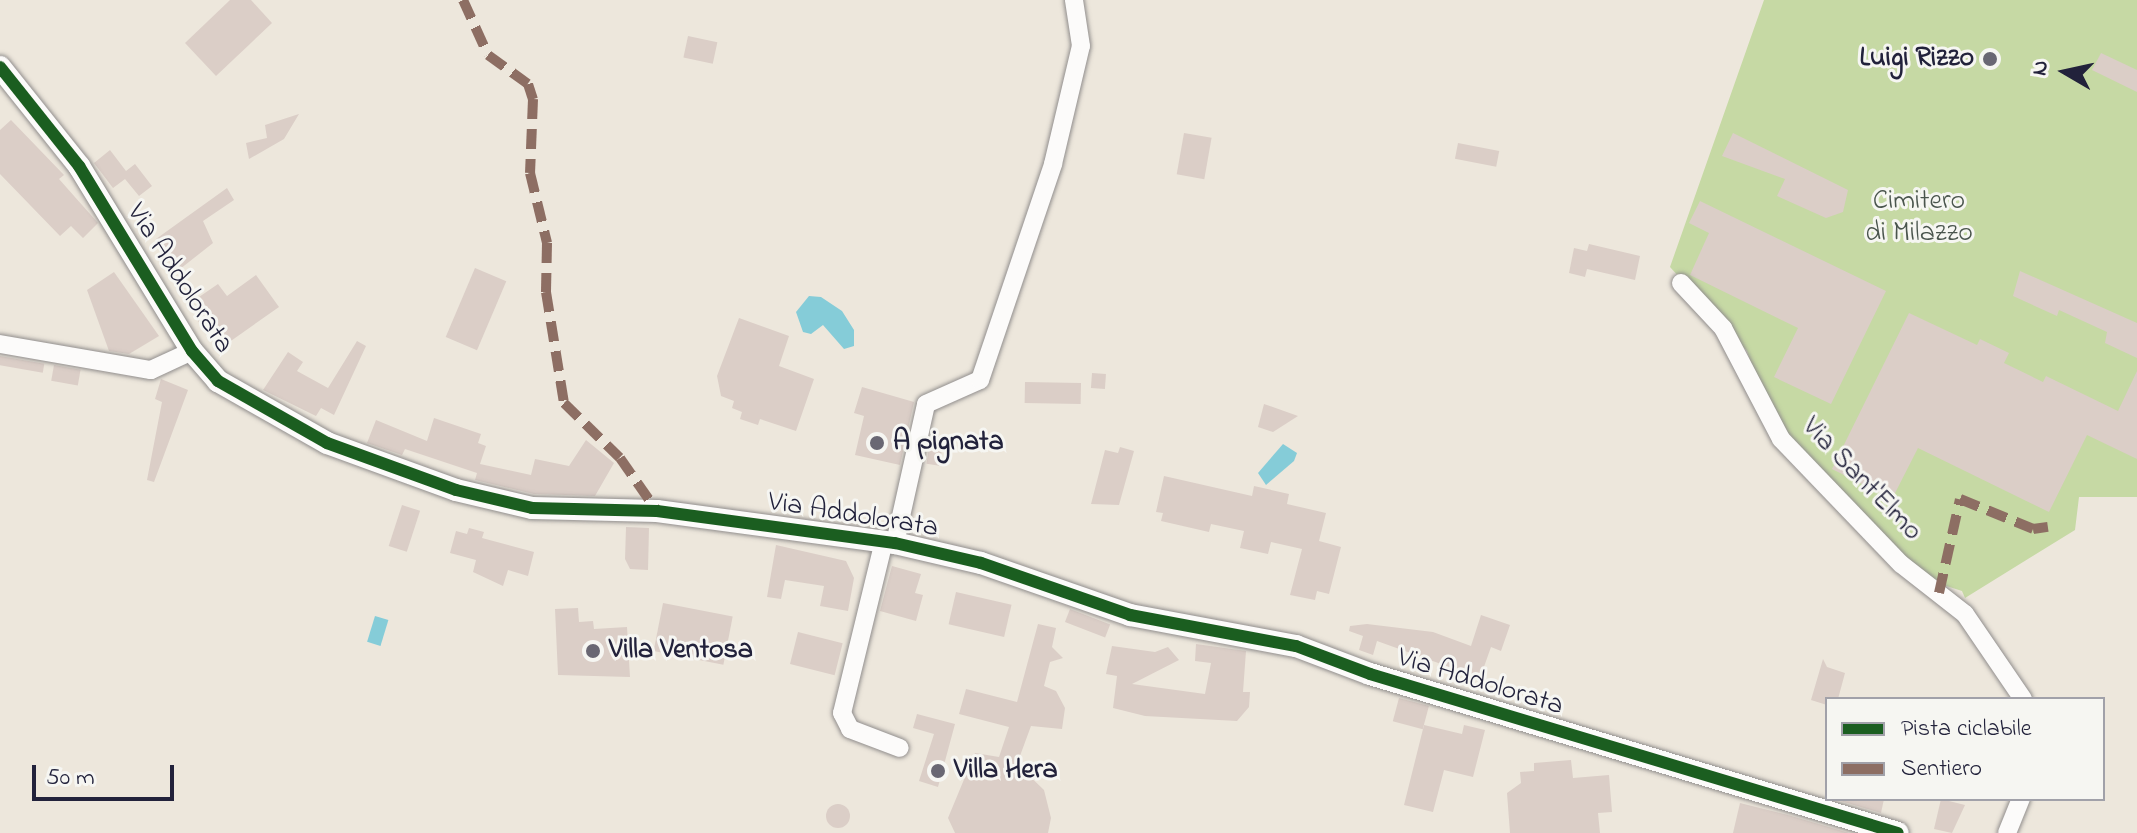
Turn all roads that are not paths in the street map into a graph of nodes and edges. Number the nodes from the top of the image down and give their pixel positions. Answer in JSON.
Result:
{"nodes":[{"id":1,"x":1074,"y":0,"type":"edge"},
{"id":2,"x":0,"y":67,"type":"edge"},
{"id":3,"x":1681,"y":283,"type":"dead end"},
{"id":4,"x":0,"y":344,"type":"edge"},
{"id":5,"x":192,"y":351,"type":"junction"},
{"id":6,"x":889,"y":542,"type":"junction"},
{"id":7,"x":2022,"y":697,"type":"edge"},
{"id":8,"x":900,"y":748,"type":"dead end"},
{"id":9,"x":2020,"y":801,"type":"edge"},
{"id":10,"x":1898,"y":833,"type":"edge"},
{"id":11,"x":2007,"y":833,"type":"edge"}],
"edges":[{"from":1,"to":6,"type":"street","name":"Via Addolorata"},
{"from":2,"to":5,"type":"street","name":"Via Addolorata"},
{"from":3,"to":7,"type":"street","name":"Via Sant'Elmo"},
{"from":4,"to":5,"type":"street"},
{"from":5,"to":6,"type":"street","name":"Via Addolorata"},
{"from":6,"to":8,"type":"street","name":"Via Addolorata"},
{"from":6,"to":10,"type":"street","name":"Via Addolorata"},
{"from":9,"to":11,"type":"street"}]}
